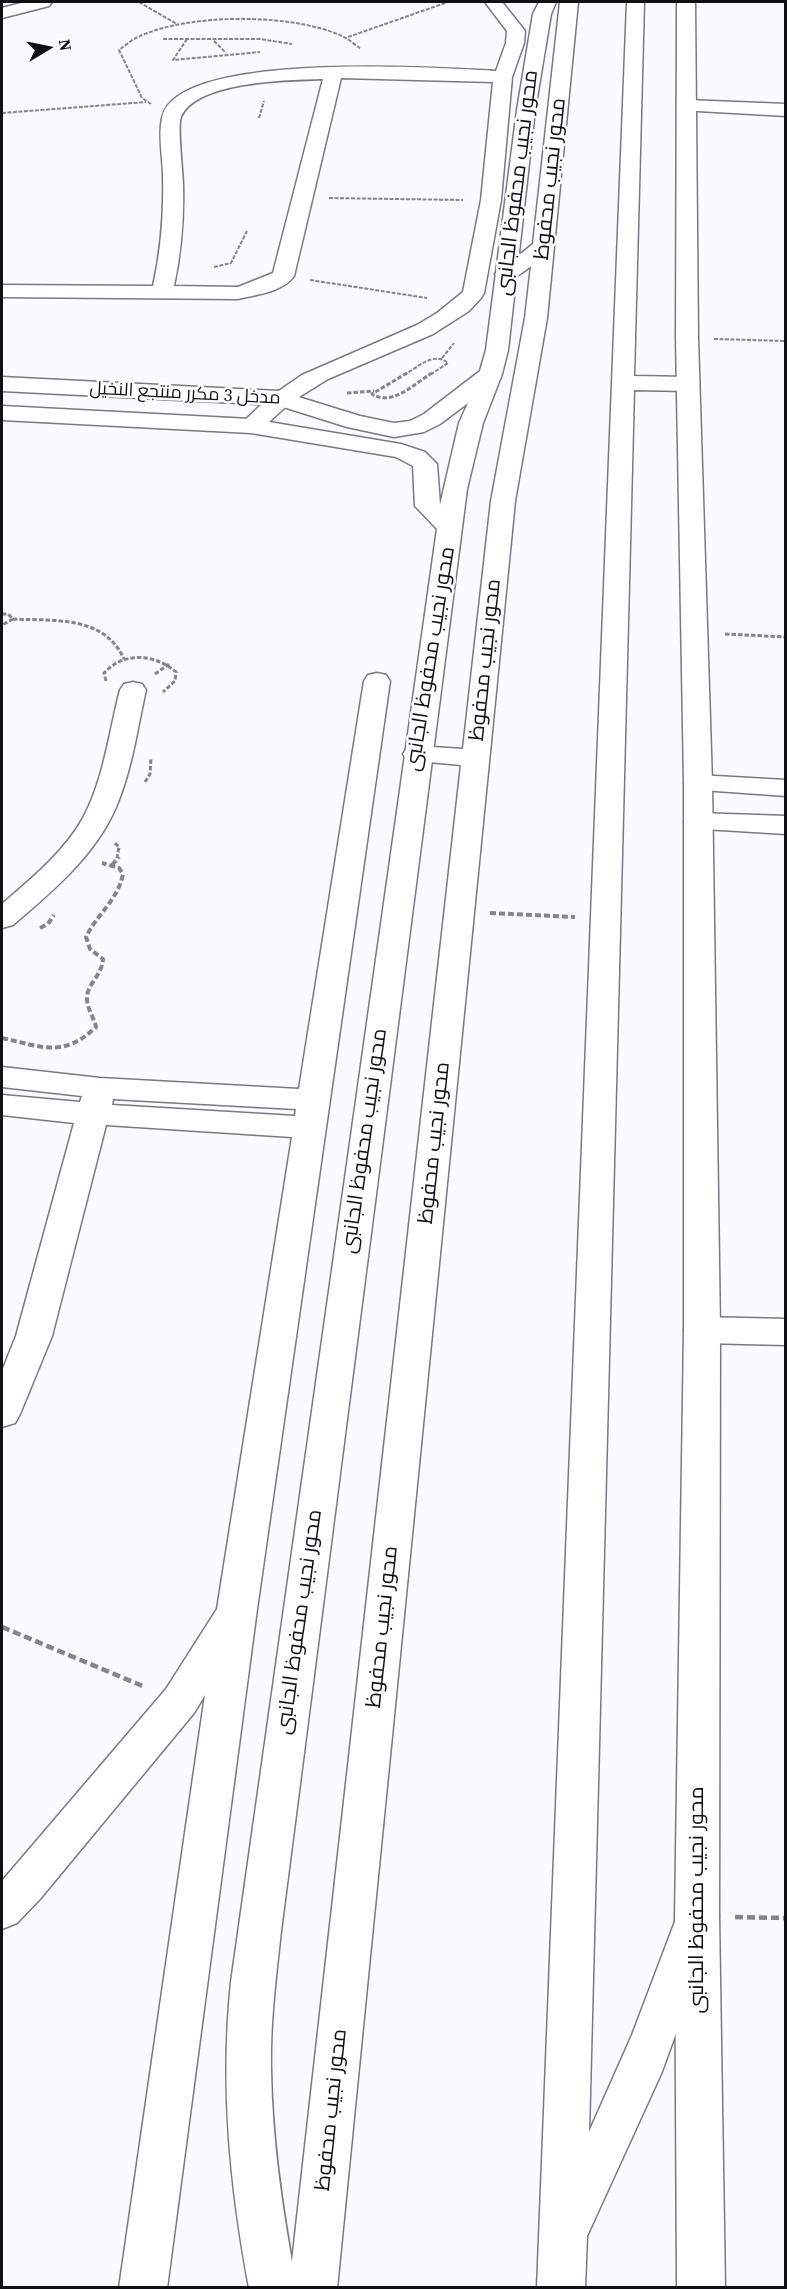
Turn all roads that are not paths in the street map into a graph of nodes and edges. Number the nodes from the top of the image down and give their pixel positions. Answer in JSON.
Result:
{"nodes":[{"id":1,"x":43,"y":2,"type":"edge"},
{"id":2,"x":493,"y":2,"type":"edge"},
{"id":3,"x":547,"y":2,"type":"edge"},
{"id":4,"x":569,"y":2,"type":"edge"},
{"id":5,"x":635,"y":2,"type":"edge"},
{"id":6,"x":686,"y":2,"type":"edge"},
{"id":7,"x":2,"y":14,"type":"edge"},
{"id":8,"x":333,"y":74,"type":"junction"},
{"id":9,"x":503,"y":76,"type":"junction"},
{"id":10,"x":687,"y":106,"type":"junction"},
{"id":11,"x":786,"y":110,"type":"edge"},
{"id":12,"x":544,"y":246,"type":"junction"},
{"id":13,"x":506,"y":274,"type":"junction"},
{"id":14,"x":164,"y":285,"type":"junction"},
{"id":15,"x":2,"y":291,"type":"edge"},
{"id":16,"x":491,"y":374,"type":"junction"},
{"id":17,"x":623,"y":383,"type":"junction"},
{"id":18,"x":2,"y":384,"type":"edge"},
{"id":19,"x":688,"y":384,"type":"junction"},
{"id":20,"x":279,"y":398,"type":"junction"},
{"id":21,"x":2,"y":413,"type":"edge"},
{"id":22,"x":251,"y":426,"type":"junction"},
{"id":23,"x":451,"y":530,"type":"junction"},
{"id":24,"x":377,"y":681,"type":"dead end"},
{"id":25,"x":133,"y":690,"type":"dead end"},
{"id":26,"x":417,"y":754,"type":"junction"},
{"id":27,"x":476,"y":758,"type":"junction"},
{"id":28,"x":698,"y":783,"type":"junction"},
{"id":29,"x":786,"y":788,"type":"edge"},
{"id":30,"x":699,"y":822,"type":"junction"},
{"id":31,"x":786,"y":825,"type":"edge"},
{"id":32,"x":2,"y":920,"type":"edge"},
{"id":33,"x":2,"y":1077,"type":"edge"},
{"id":34,"x":97,"y":1101,"type":"junction"},
{"id":35,"x":2,"y":1105,"type":"edge"},
{"id":36,"x":311,"y":1114,"type":"junction"},
{"id":37,"x":702,"y":1330,"type":"junction"},
{"id":38,"x":786,"y":1332,"type":"edge"},
{"id":39,"x":2,"y":1414,"type":"edge"},
{"id":40,"x":237,"y":1609,"type":"junction"},
{"id":41,"x":2,"y":1910,"type":"edge"},
{"id":42,"x":697,"y":1916,"type":"junction"},
{"id":43,"x":563,"y":2234,"type":"junction"},
{"id":44,"x":143,"y":2288,"type":"edge"},
{"id":45,"x":273,"y":2288,"type":"edge"},
{"id":46,"x":313,"y":2288,"type":"edge"},
{"id":47,"x":561,"y":2288,"type":"edge"},
{"id":48,"x":701,"y":2288,"type":"edge"}],
"edges":[{"from":1,"to":7,"type":"street"},
{"from":2,"to":9,"type":"street"},
{"from":3,"to":13,"type":"street","name":"محور نجيب محفوظ الجانبى"},
{"from":4,"to":12,"type":"street","name":"محور نجيب محفوظ"},
{"from":5,"to":17,"type":"street"},
{"from":6,"to":10,"type":"street","name":"محور نجيب محفوظ الجانبى"},
{"from":8,"to":9,"type":"street"},
{"from":8,"to":14,"type":"street"},
{"from":8,"to":14,"type":"street"},
{"from":9,"to":20,"type":"street"},
{"from":10,"to":11,"type":"street"},
{"from":10,"to":19,"type":"street","name":"محور نجيب محفوظ الجانبى"},
{"from":12,"to":13,"type":"street"},
{"from":12,"to":27,"type":"street","name":"محور نجيب محفوظ"},
{"from":13,"to":16,"type":"street","name":"محور نجيب محفوظ الجانبى"},
{"from":14,"to":15,"type":"street"},
{"from":16,"to":20,"type":"street","name":"مدخل 3 مكرر منتجع النخيل"},
{"from":16,"to":23,"type":"street","name":"محور نجيب محفوظ الجانبى"},
{"from":17,"to":19,"type":"street"},
{"from":17,"to":43,"type":"street"},
{"from":18,"to":20,"type":"street","name":"مدخل 3 مكرر منتجع النخيل"},
{"from":19,"to":28,"type":"street","name":"محور نجيب محفوظ الجانبى"},
{"from":20,"to":22,"type":"street"},
{"from":21,"to":22,"type":"street"},
{"from":22,"to":23,"type":"street"},
{"from":23,"to":26,"type":"street","name":"محور نجيب محفوظ الجانبى"},
{"from":24,"to":36,"type":"street"},
{"from":25,"to":32,"type":"street"},
{"from":26,"to":27,"type":"street"},
{"from":26,"to":45,"type":"street","name":"محور نجيب محفوظ الجانبى"},
{"from":27,"to":46,"type":"street","name":"محور نجيب محفوظ"},
{"from":28,"to":29,"type":"street"},
{"from":28,"to":30,"type":"street","name":"محور نجيب محفوظ الجانبى"},
{"from":30,"to":31,"type":"street"},
{"from":30,"to":37,"type":"street","name":"محور نجيب محفوظ الجانبى"},
{"from":33,"to":34,"type":"street"},
{"from":34,"to":35,"type":"street"},
{"from":34,"to":36,"type":"street"},
{"from":34,"to":39,"type":"street"},
{"from":36,"to":40,"type":"street"},
{"from":37,"to":38,"type":"street"},
{"from":37,"to":42,"type":"street","name":"محور نجيب محفوظ الجانبى"},
{"from":40,"to":41,"type":"street"},
{"from":40,"to":44,"type":"street"},
{"from":42,"to":43,"type":"street"},
{"from":42,"to":48,"type":"street","name":"محور نجيب محفوظ الجانبى"},
{"from":43,"to":47,"type":"street"}]}
